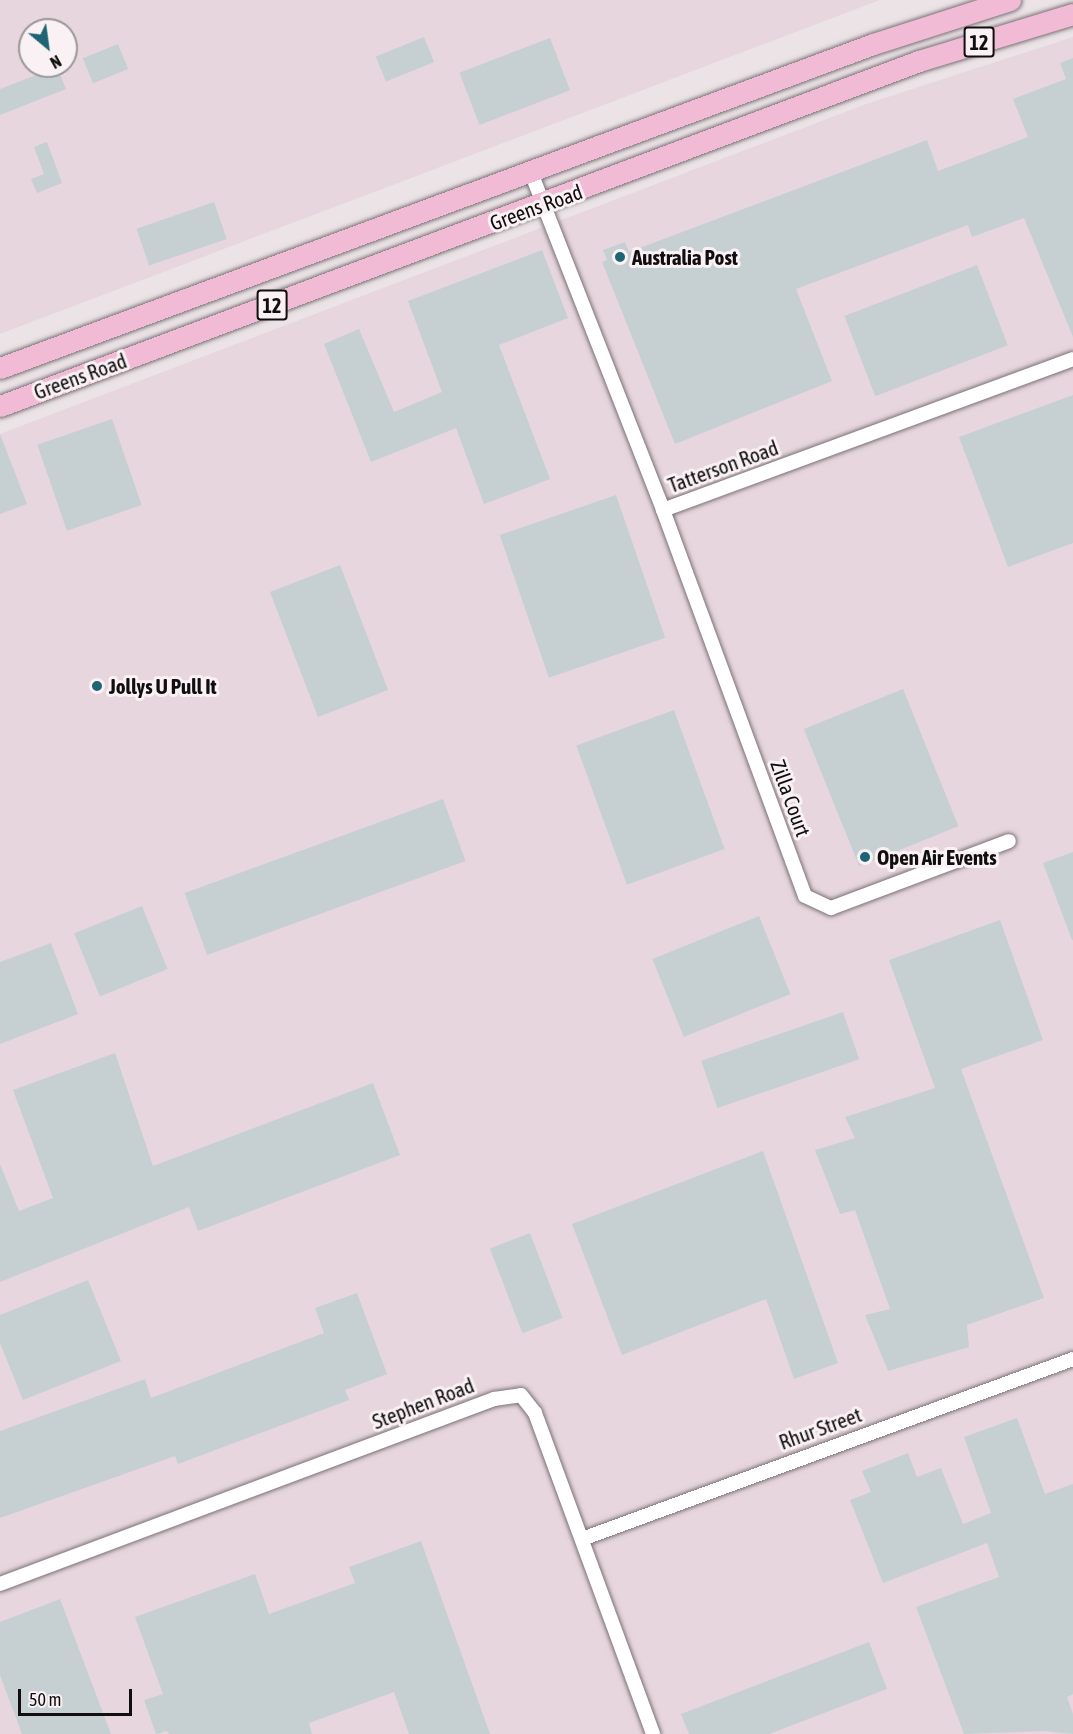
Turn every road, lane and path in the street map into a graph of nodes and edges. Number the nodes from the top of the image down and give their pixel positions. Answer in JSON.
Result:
{"nodes":[{"id":1,"x":1010,"y":0,"type":"edge"},
{"id":2,"x":1073,"y":14,"type":"edge"},
{"id":3,"x":873,"y":44,"type":"junction"},
{"id":4,"x":885,"y":74,"type":"junction"},
{"id":5,"x":530,"y":170,"type":"junction"},
{"id":6,"x":543,"y":204,"type":"junction"},
{"id":7,"x":1073,"y":359,"type":"edge"},
{"id":8,"x":0,"y":368,"type":"edge"},
{"id":9,"x":0,"y":406,"type":"edge"},
{"id":10,"x":663,"y":510,"type":"junction"},
{"id":11,"x":1009,"y":841,"type":"dead end"},
{"id":12,"x":1073,"y":1359,"type":"edge"},
{"id":13,"x":582,"y":1539,"type":"junction"},
{"id":14,"x":0,"y":1584,"type":"edge"},
{"id":15,"x":652,"y":1734,"type":"edge"}],
"edges":[{"from":1,"to":3,"type":"main road","name":"Greens Road","number":"12"},
{"from":2,"to":4,"type":"main road","name":"Greens Road","number":"12"},
{"from":3,"to":4,"type":"main road"},
{"from":3,"to":5,"type":"main road","name":"Greens Road","number":"12"},
{"from":4,"to":6,"type":"main road","name":"Greens Road","number":"12"},
{"from":5,"to":6,"type":"street","name":"Tatterson Road"},
{"from":5,"to":8,"type":"main road","name":"Greens Road","number":"12"},
{"from":6,"to":9,"type":"main road","name":"Greens Road","number":"12"},
{"from":6,"to":10,"type":"street","name":"Tatterson Road"},
{"from":7,"to":10,"type":"street","name":"Tatterson Road"},
{"from":10,"to":11,"type":"street","name":"Zilla Court"},
{"from":12,"to":13,"type":"street","name":"Rhur Street"},
{"from":13,"to":14,"type":"street","name":"Stephen Road"},
{"from":13,"to":15,"type":"street","name":"Stephen Road"}]}
